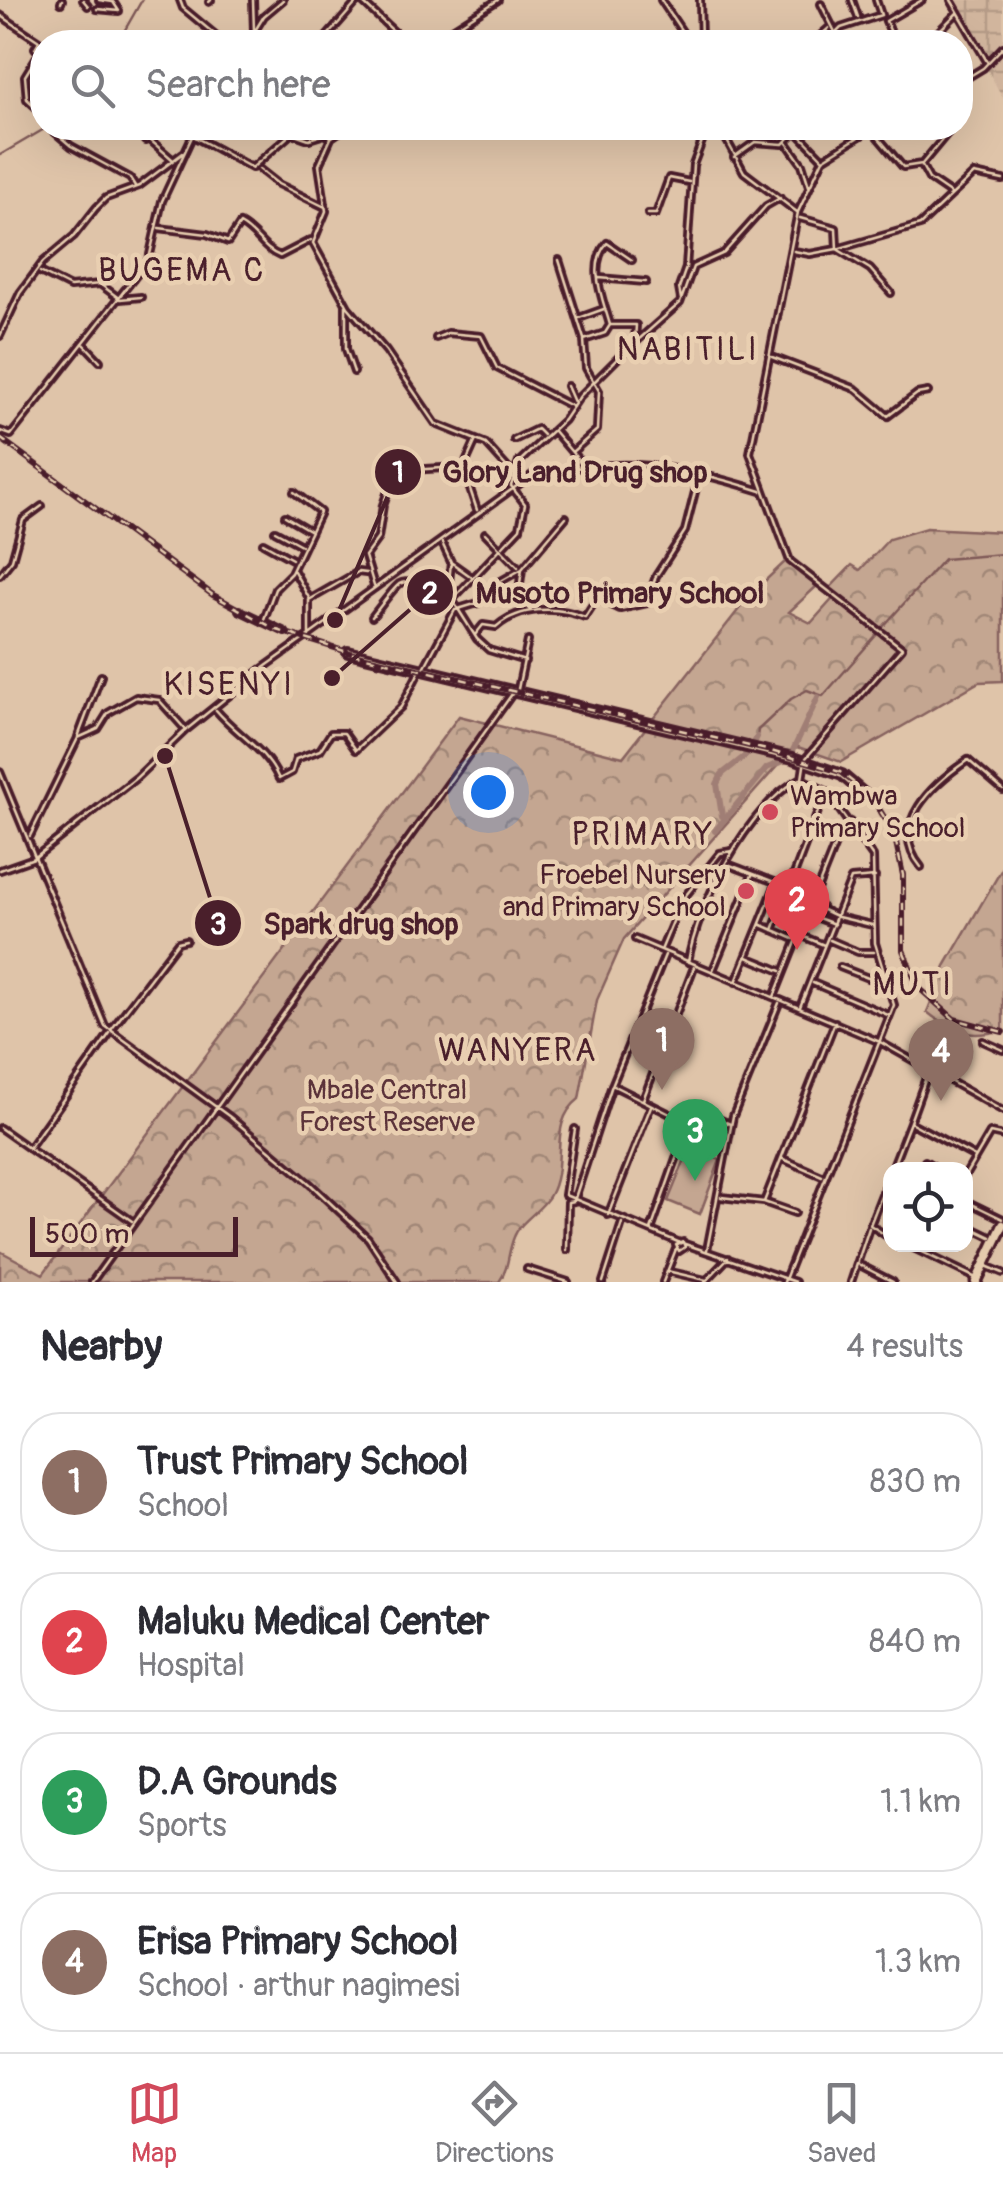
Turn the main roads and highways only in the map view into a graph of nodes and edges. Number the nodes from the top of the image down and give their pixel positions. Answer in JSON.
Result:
{"nodes":[{"id":1,"x":348,"y":652,"type":"dead end"},
{"id":2,"x":870,"y":798,"type":"dead end"},
{"id":3,"x":1001,"y":1231,"type":"edge"},
{"id":4,"x":977,"y":1280,"type":"edge"}],
"edges":[{"from":1,"to":2,"type":"main road"},
{"from":3,"to":4,"type":"main road"}]}
